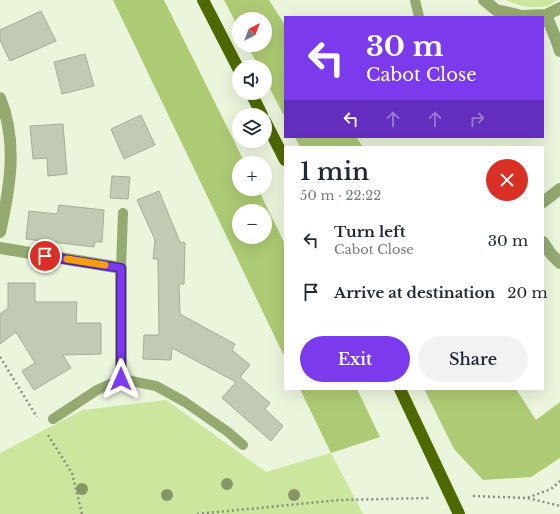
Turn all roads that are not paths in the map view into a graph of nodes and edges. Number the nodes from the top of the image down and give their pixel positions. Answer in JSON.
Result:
{"nodes":[{"id":1,"x":203,"y":0,"type":"edge"},
{"id":2,"x":415,"y":0,"type":"edge"},
{"id":3,"x":484,"y":0,"type":"edge"},
{"id":4,"x":560,"y":8,"type":"edge"},
{"id":5,"x":546,"y":15,"type":"junction"},
{"id":6,"x":419,"y":16,"type":"edge"},
{"id":7,"x":560,"y":51,"type":"edge"},
{"id":8,"x":234,"y":60,"type":"edge"},
{"id":9,"x":0,"y":98,"type":"edge"},
{"id":10,"x":272,"y":135,"type":"edge"},
{"id":11,"x":284,"y":158,"type":"edge"},
{"id":12,"x":560,"y":189,"type":"edge"},
{"id":13,"x":544,"y":201,"type":"edge"},
{"id":14,"x":123,"y":213,"type":"dead end"},
{"id":15,"x":0,"y":232,"type":"edge"},
{"id":16,"x":544,"y":244,"type":"edge"},
{"id":17,"x":0,"y":248,"type":"edge"},
{"id":18,"x":560,"y":263,"type":"edge"},
{"id":19,"x":121,"y":268,"type":"junction"},
{"id":20,"x":121,"y":379,"type":"junction"},
{"id":21,"x":400,"y":390,"type":"edge"},
{"id":22,"x":53,"y":419,"type":"dead end"},
{"id":23,"x":243,"y":445,"type":"dead end"},
{"id":24,"x":459,"y":514,"type":"edge"}],
"edges":[{"from":1,"to":8,"type":"main road"},
{"from":2,"to":6,"type":"lane"},
{"from":3,"to":5,"type":"street"},
{"from":4,"to":5,"type":"street"},
{"from":5,"to":7,"type":"street"},
{"from":9,"to":15,"type":"street"},
{"from":10,"to":11,"type":"main road"},
{"from":12,"to":13,"type":"street"},
{"from":14,"to":19,"type":"lane"},
{"from":16,"to":18,"type":"street"},
{"from":17,"to":19,"type":"street"},
{"from":19,"to":20,"type":"street"},
{"from":20,"to":22,"type":"lane"},
{"from":20,"to":23,"type":"lane"},
{"from":21,"to":24,"type":"main road"}]}
